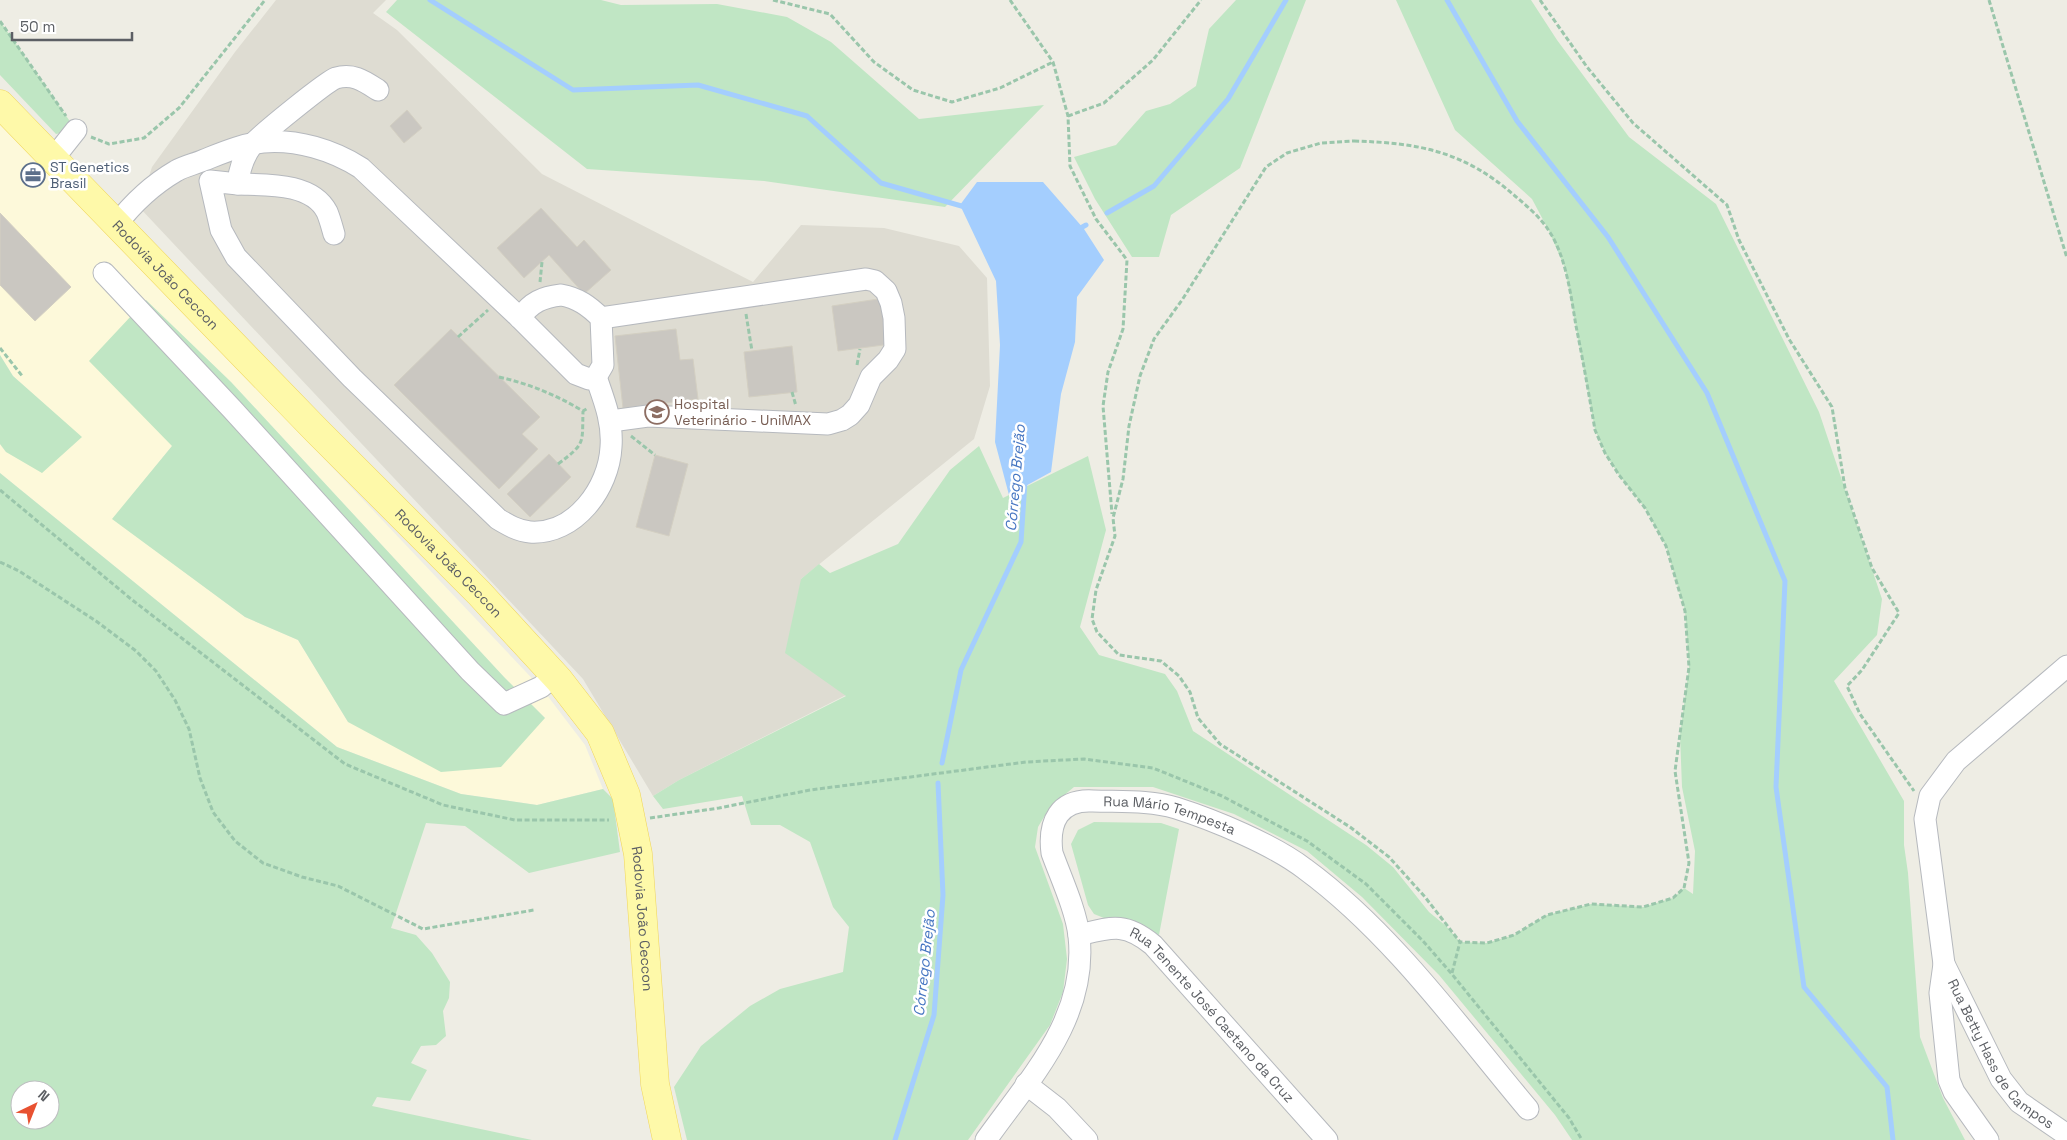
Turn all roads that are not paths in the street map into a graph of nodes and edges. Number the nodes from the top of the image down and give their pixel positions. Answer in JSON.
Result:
{"nodes":[{"id":1,"x":378,"y":90,"type":"dead end"},
{"id":2,"x":0,"y":104,"type":"edge"},
{"id":3,"x":76,"y":130,"type":"road end"},
{"id":4,"x":252,"y":145,"type":"junction"},
{"id":5,"x":53,"y":159,"type":"junction"},
{"id":6,"x":177,"y":171,"type":"junction"},
{"id":7,"x":210,"y":181,"type":"junction"},
{"id":8,"x":238,"y":184,"type":"junction"},
{"id":9,"x":116,"y":225,"type":"junction"},
{"id":10,"x":334,"y":234,"type":"dead end"},
{"id":11,"x":104,"y":273,"type":"dead end"},
{"id":12,"x":520,"y":318,"type":"junction"},
{"id":13,"x":601,"y":318,"type":"junction"},
{"id":14,"x":596,"y":377,"type":"junction"},
{"id":15,"x":611,"y":421,"type":"junction"},
{"id":16,"x":2067,"y":666,"type":"edge"},
{"id":17,"x":554,"y":675,"type":"junction"},
{"id":18,"x":1079,"y":935,"type":"junction"},
{"id":19,"x":1944,"y":964,"type":"junction"},
{"id":20,"x":1026,"y":1084,"type":"junction"},
{"id":21,"x":1528,"y":1109,"type":"dead end"},
{"id":22,"x":2067,"y":1135,"type":"edge"},
{"id":23,"x":667,"y":1140,"type":"edge"},
{"id":24,"x":986,"y":1140,"type":"edge"},
{"id":25,"x":1087,"y":1140,"type":"edge"},
{"id":26,"x":1327,"y":1140,"type":"edge"},
{"id":27,"x":1988,"y":1140,"type":"edge"}],
"edges":[{"from":1,"to":4,"type":"street"},
{"from":2,"to":5,"type":"main road","name":"Rodovia João Ceccon"},
{"from":3,"to":5,"type":"street"},
{"from":4,"to":6,"type":"street"},
{"from":4,"to":8,"type":"street"},
{"from":4,"to":12,"type":"street"},
{"from":5,"to":9,"type":"main road","name":"Rodovia João Ceccon"},
{"from":6,"to":7,"type":"street"},
{"from":6,"to":9,"type":"street"},
{"from":7,"to":8,"type":"street"},
{"from":7,"to":15,"type":"street"},
{"from":8,"to":10,"type":"street"},
{"from":9,"to":17,"type":"main road","name":"Rodovia João Ceccon"},
{"from":11,"to":17,"type":"street"},
{"from":12,"to":13,"type":"street"},
{"from":12,"to":14,"type":"street"},
{"from":13,"to":14,"type":"street"},
{"from":13,"to":15,"type":"street"},
{"from":14,"to":15,"type":"street"},
{"from":16,"to":19,"type":"street","name":"Rua Betty Hass de Campos"},
{"from":17,"to":23,"type":"main road","name":"Rodovia João Ceccon"},
{"from":18,"to":20,"type":"street","name":"Rua Mário Tempesta"},
{"from":18,"to":21,"type":"street","name":"Rua Mário Tempesta"},
{"from":18,"to":26,"type":"street","name":"Rua Tenente José Caetano da Cruz"},
{"from":19,"to":22,"type":"street","name":"Rua Betty Hass de Campos"},
{"from":19,"to":27,"type":"street","name":"Rua Betty Hass de Campos"},
{"from":20,"to":24,"type":"street","name":"Rua Mário Tempesta"},
{"from":20,"to":25,"type":"street"}]}
